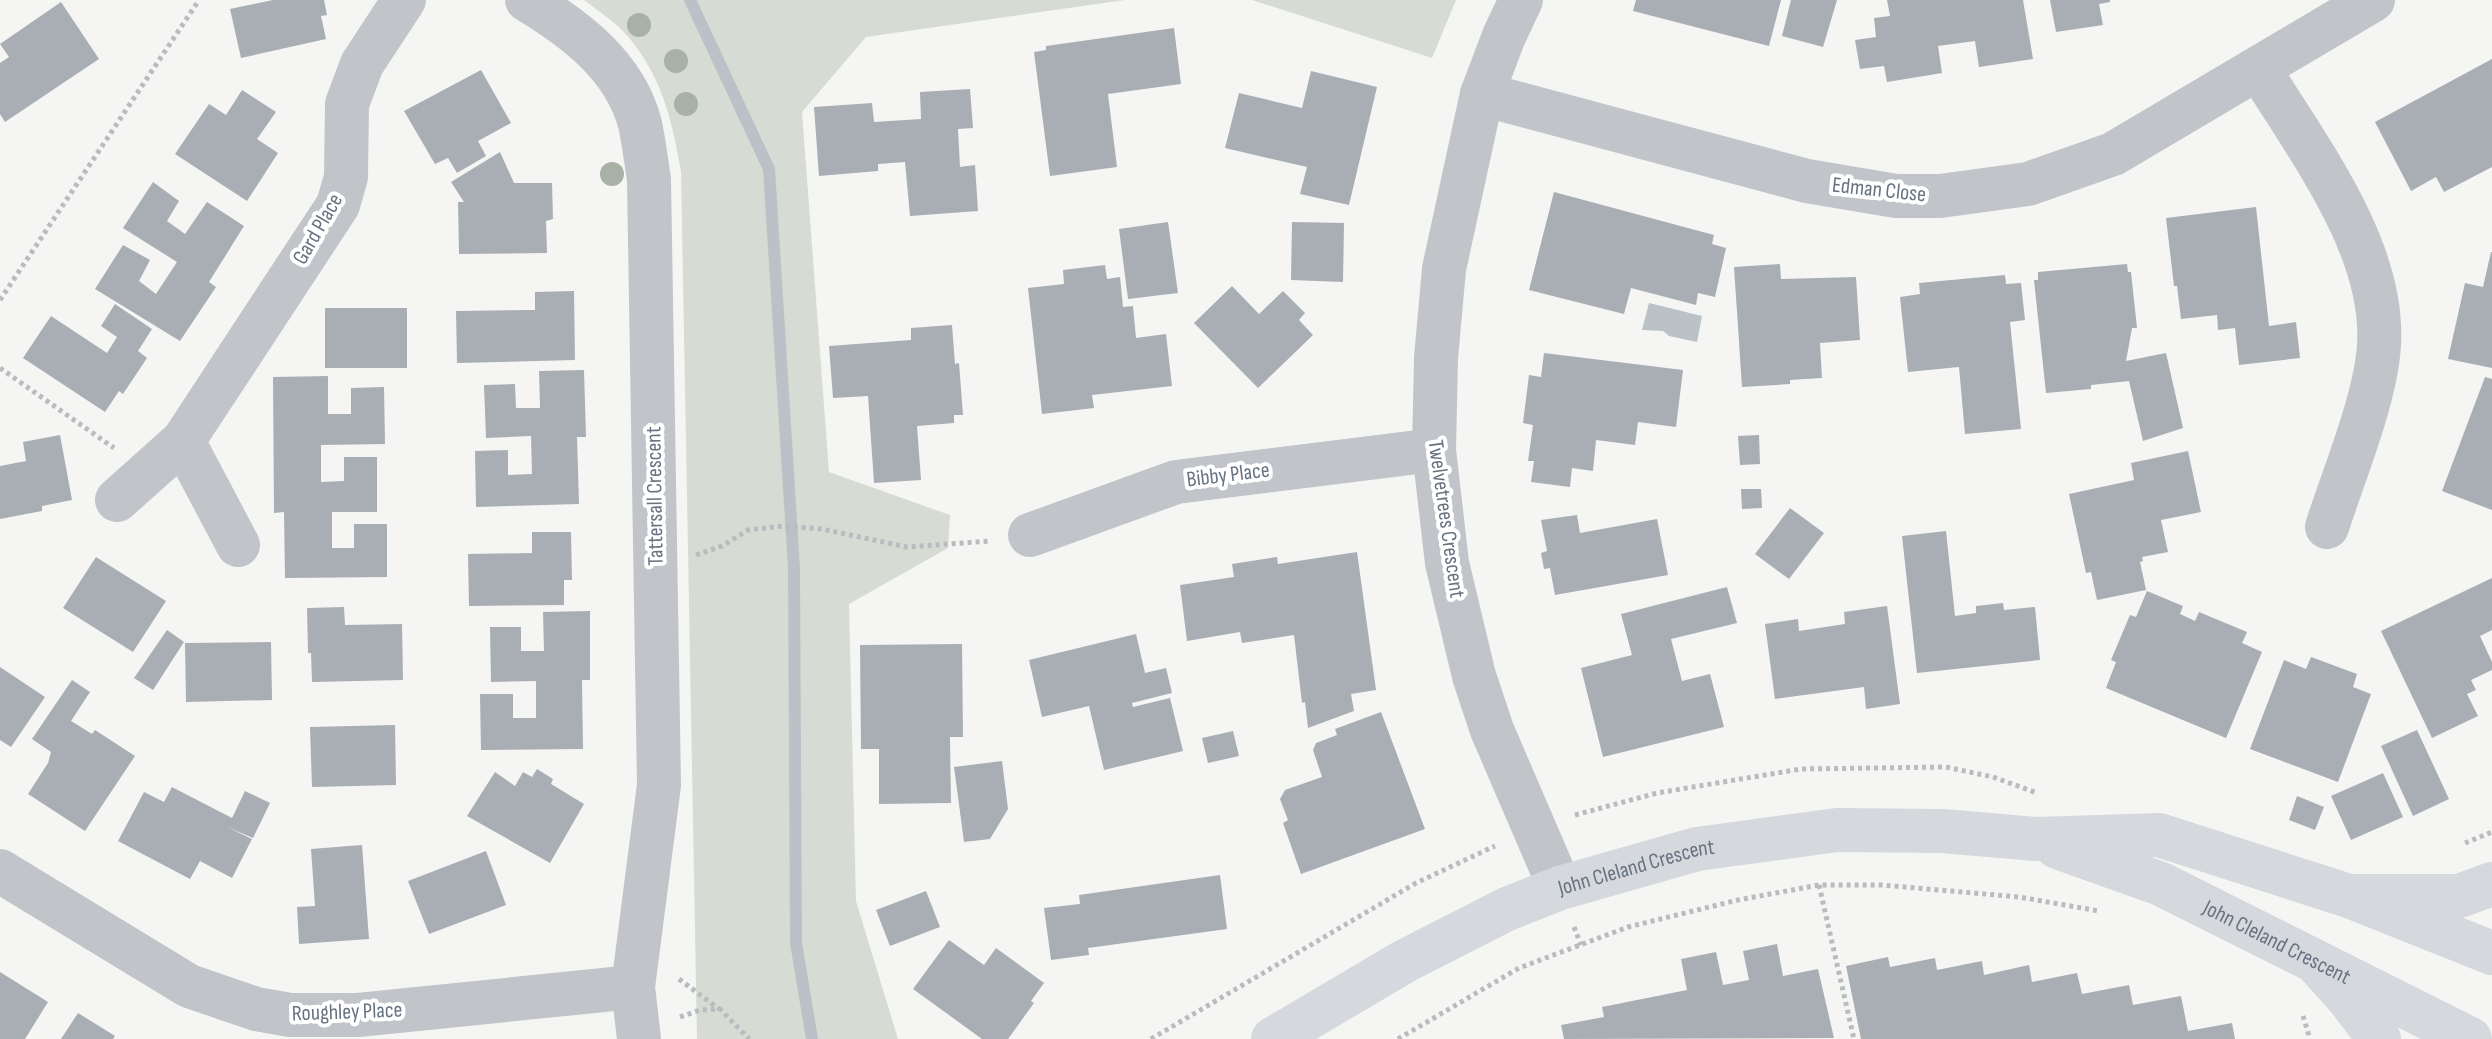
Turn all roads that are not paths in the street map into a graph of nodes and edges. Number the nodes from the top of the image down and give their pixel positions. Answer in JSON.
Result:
{"nodes":[{"id":1,"x":404,"y":0,"type":"edge"},
{"id":2,"x":527,"y":0,"type":"edge"},
{"id":3,"x":1521,"y":0,"type":"edge"},
{"id":4,"x":2373,"y":0,"type":"edge"},
{"id":5,"x":2259,"y":69,"type":"junction"},
{"id":6,"x":1482,"y":94,"type":"junction"},
{"id":7,"x":183,"y":441,"type":"junction"},
{"id":8,"x":1434,"y":450,"type":"junction"},
{"id":9,"x":132,"y":486,"type":"road end"},
{"id":10,"x":2327,"y":527,"type":"dead end"},
{"id":11,"x":1030,"y":535,"type":"road end"},
{"id":12,"x":238,"y":545,"type":"dead end"},
{"id":13,"x":2036,"y":839,"type":"junction"},
{"id":14,"x":0,"y":871,"type":"edge"},
{"id":15,"x":2492,"y":884,"type":"edge"},
{"id":16,"x":1560,"y":888,"type":"junction"},
{"id":17,"x":2349,"y":896,"type":"junction"},
{"id":18,"x":2492,"y":953,"type":"edge"},
{"id":19,"x":2315,"y":961,"type":"junction"},
{"id":20,"x":654,"y":981,"type":"junction"},
{"id":21,"x":656,"y":1031,"type":"edge"},
{"id":22,"x":1273,"y":1039,"type":"edge"},
{"id":23,"x":2379,"y":1039,"type":"edge"},
{"id":24,"x":2470,"y":1039,"type":"edge"}],
"edges":[{"from":1,"to":7,"type":"street","name":"Gard Place"},
{"from":2,"to":20,"type":"street","name":"Tattersall Crescent"},
{"from":3,"to":6,"type":"street","name":"Twelvetrees Crescent"},
{"from":4,"to":5,"type":"street","name":"Edman Close"},
{"from":5,"to":6,"type":"street","name":"Edman Close"},
{"from":5,"to":10,"type":"street"},
{"from":6,"to":8,"type":"street","name":"Twelvetrees Crescent"},
{"from":7,"to":9,"type":"street","name":"Gard Place"},
{"from":7,"to":12,"type":"street"},
{"from":8,"to":11,"type":"street","name":"Bibby Place"},
{"from":8,"to":16,"type":"street","name":"Twelvetrees Crescent"},
{"from":13,"to":16,"type":"street","name":"John Cleland Crescent"},
{"from":13,"to":17,"type":"street","name":"John Cleland Crescent"},
{"from":13,"to":19,"type":"street","name":"John Cleland Crescent"},
{"from":14,"to":20,"type":"street","name":"Roughley Place"},
{"from":15,"to":17,"type":"street"},
{"from":16,"to":22,"type":"street","name":"John Cleland Crescent"},
{"from":17,"to":18,"type":"street","name":"John Cleland Crescent"},
{"from":19,"to":23,"type":"street"},
{"from":19,"to":24,"type":"street","name":"John Cleland Crescent"},
{"from":20,"to":21,"type":"street","name":"Tattersall Crescent"}]}
